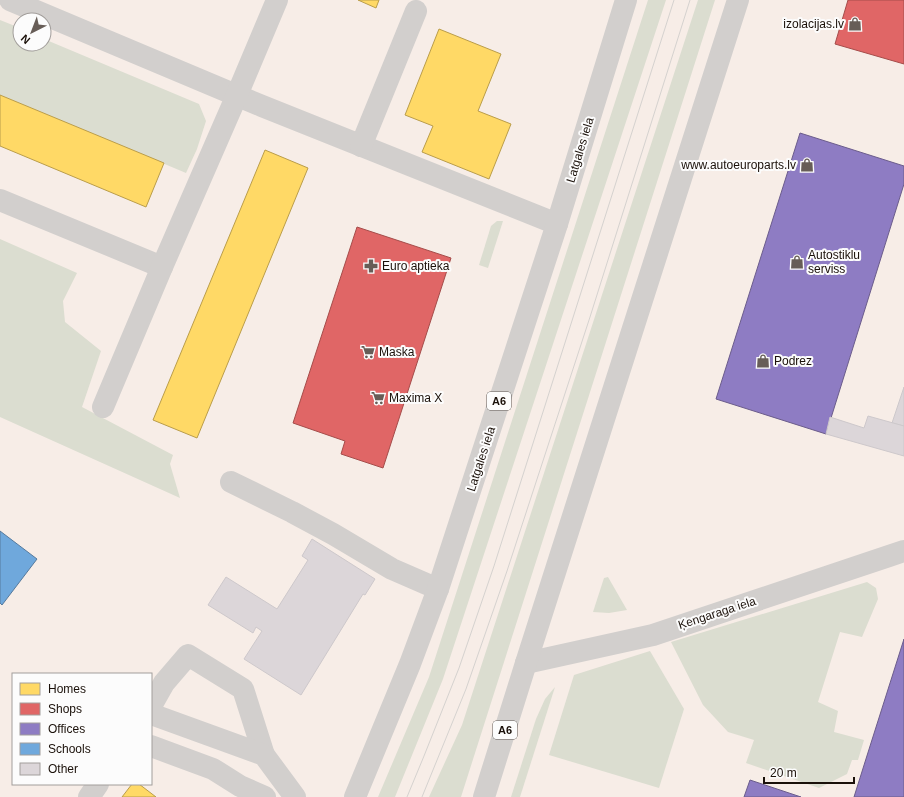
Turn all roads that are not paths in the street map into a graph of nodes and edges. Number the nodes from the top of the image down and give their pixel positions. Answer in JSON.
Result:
{"nodes":[{"id":1,"x":10,"y":0,"type":"edge"},
{"id":2,"x":277,"y":0,"type":"edge"},
{"id":3,"x":626,"y":0,"type":"edge"},
{"id":4,"x":738,"y":0,"type":"edge"},
{"id":5,"x":416,"y":11,"type":"dead end"},
{"id":6,"x":238,"y":95,"type":"junction"},
{"id":7,"x":361,"y":146,"type":"junction"},
{"id":8,"x":0,"y":200,"type":"edge"},
{"id":9,"x":557,"y":224,"type":"junction"},
{"id":10,"x":162,"y":267,"type":"junction"},
{"id":11,"x":103,"y":407,"type":"dead end"},
{"id":12,"x":231,"y":482,"type":"dead end"},
{"id":13,"x":904,"y":551,"type":"edge"},
{"id":14,"x":438,"y":589,"type":"junction"},
{"id":15,"x":526,"y":663,"type":"junction"},
{"id":16,"x":152,"y":704,"type":"edge"},
{"id":17,"x":152,"y":714,"type":"edge"},
{"id":18,"x":152,"y":746,"type":"edge"},
{"id":19,"x":264,"y":755,"type":"junction"},
{"id":20,"x":97,"y":785,"type":"edge"},
{"id":21,"x":89,"y":797,"type":"edge"},
{"id":22,"x":265,"y":797,"type":"edge"},
{"id":23,"x":295,"y":797,"type":"edge"},
{"id":24,"x":355,"y":797,"type":"edge"},
{"id":25,"x":484,"y":797,"type":"edge"}],
"edges":[{"from":1,"to":6,"type":"main road"},
{"from":2,"to":6,"type":"main road"},
{"from":3,"to":9,"type":"main road","name":"Latgales iela","number":"A6"},
{"from":4,"to":15,"type":"main road","number":"A6"},
{"from":5,"to":7,"type":"main road"},
{"from":6,"to":7,"type":"main road"},
{"from":6,"to":10,"type":"main road"},
{"from":7,"to":9,"type":"main road"},
{"from":8,"to":10,"type":"main road"},
{"from":9,"to":14,"type":"main road","name":"Latgales iela","number":"A6"},
{"from":10,"to":11,"type":"main road"},
{"from":12,"to":14,"type":"main road"},
{"from":13,"to":15,"type":"main road","name":"Ķengaraga iela"},
{"from":14,"to":24,"type":"main road","name":"Latgales iela","number":"A6"},
{"from":15,"to":25,"type":"main road","number":"A6"},
{"from":16,"to":19,"type":"main road"},
{"from":17,"to":19,"type":"main road"},
{"from":18,"to":22,"type":"main road"},
{"from":19,"to":23,"type":"main road"},
{"from":20,"to":21,"type":"main road"}]}
